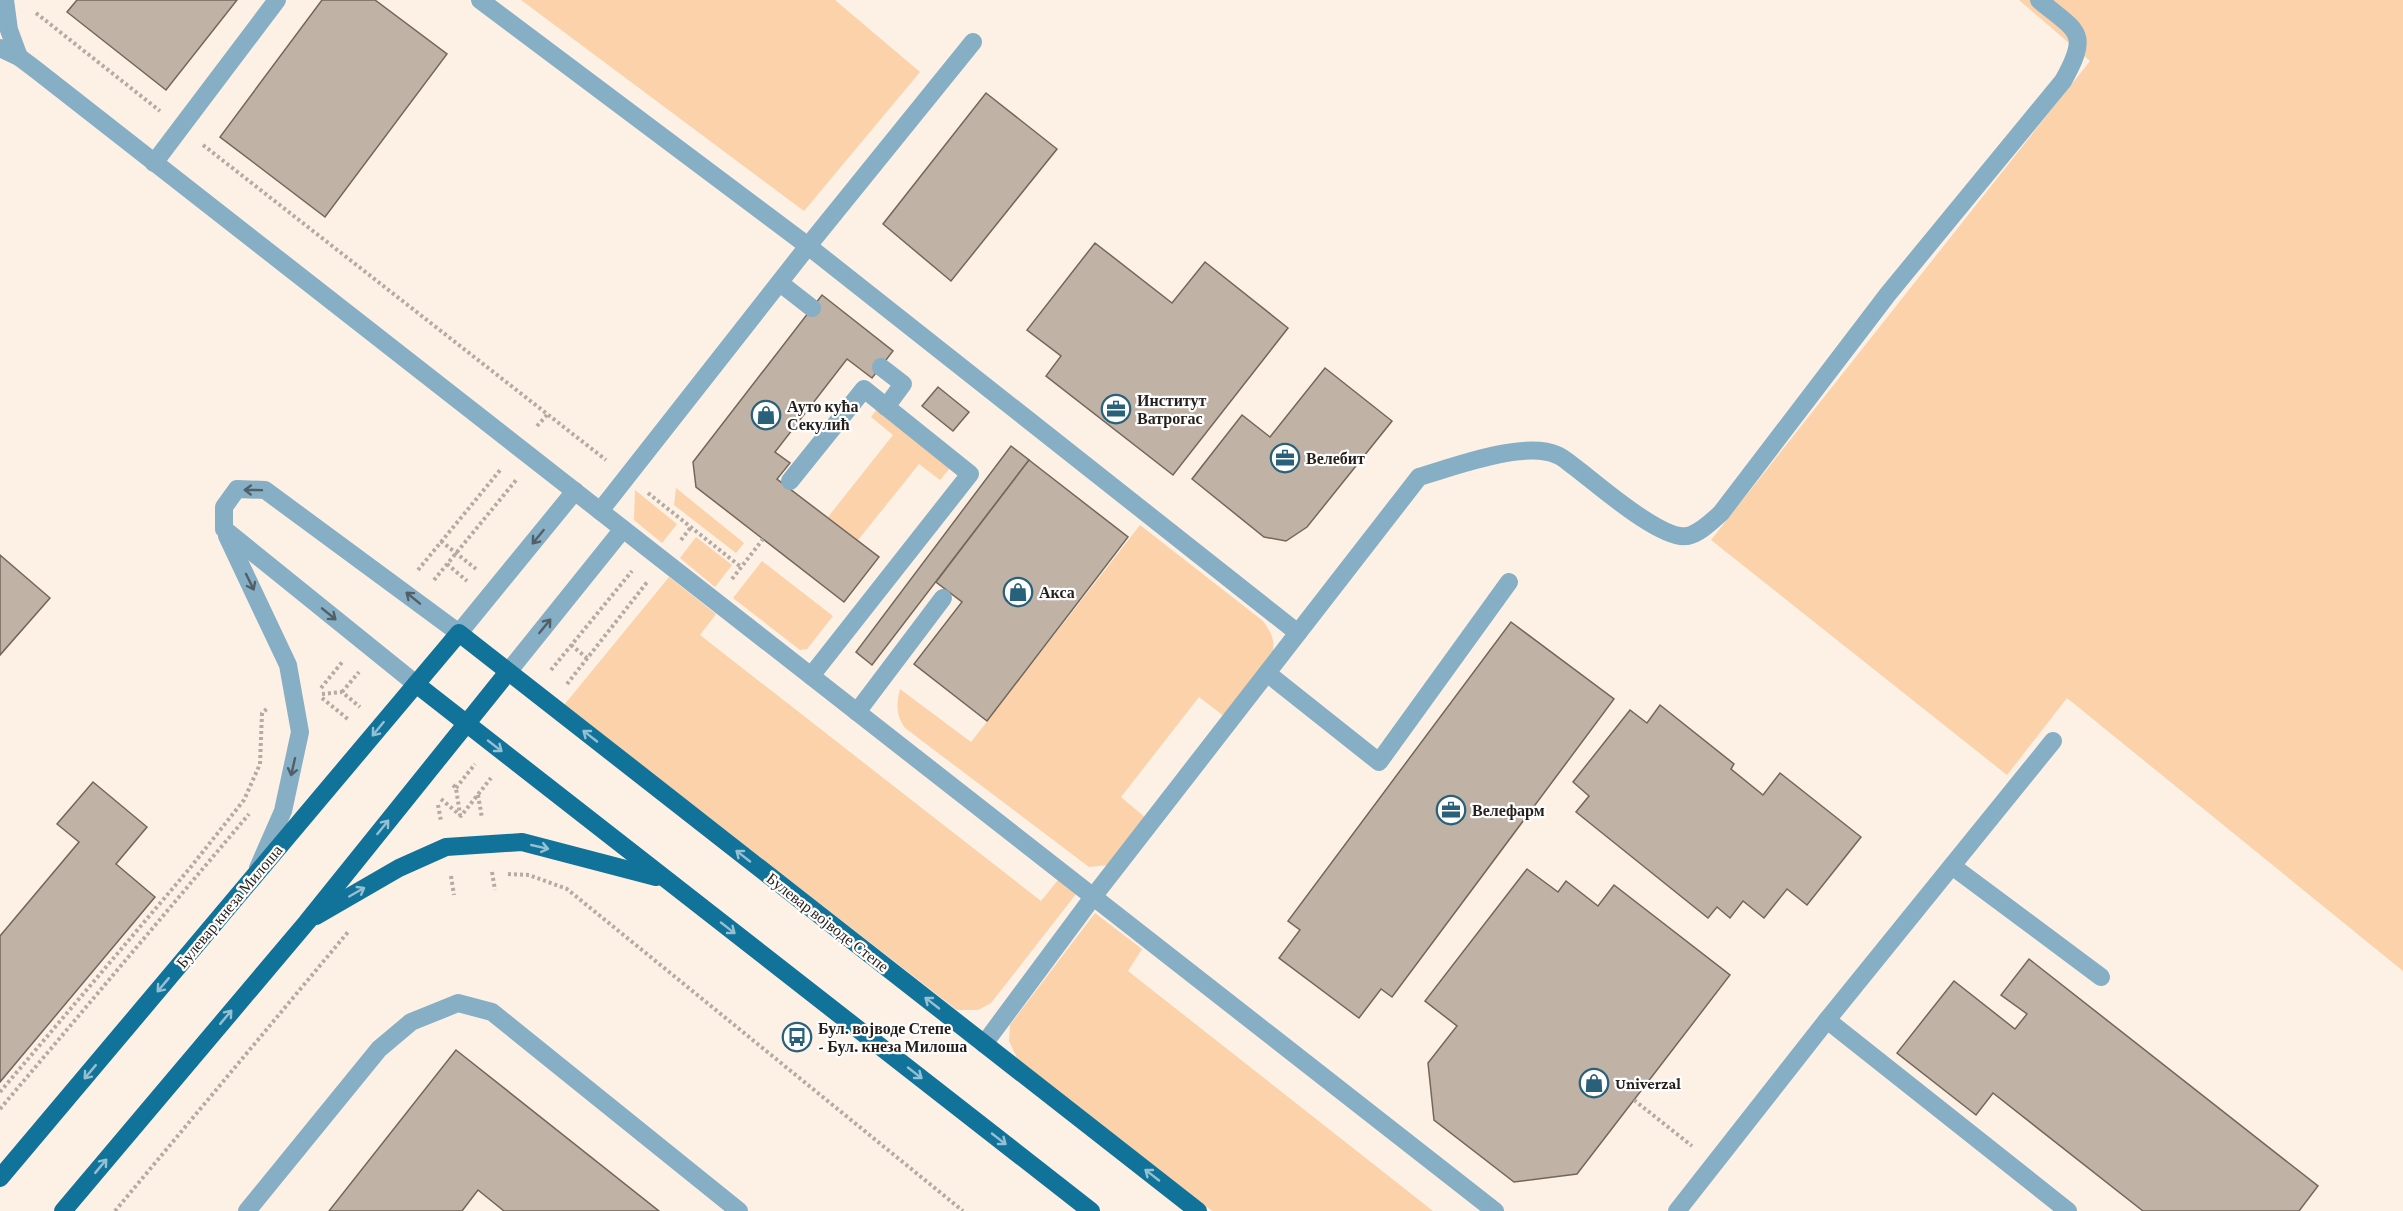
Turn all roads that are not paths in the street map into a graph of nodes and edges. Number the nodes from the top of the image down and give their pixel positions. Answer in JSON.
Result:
{"nodes":[{"id":1,"x":5,"y":0,"type":"edge"},
{"id":2,"x":277,"y":0,"type":"edge"},
{"id":3,"x":480,"y":0,"type":"edge"},
{"id":4,"x":2039,"y":0,"type":"edge"},
{"id":5,"x":973,"y":42,"type":"dead end"},
{"id":6,"x":0,"y":48,"type":"edge"},
{"id":7,"x":19,"y":57,"type":"junction"},
{"id":8,"x":154,"y":163,"type":"junction"},
{"id":9,"x":808,"y":246,"type":"junction"},
{"id":10,"x":780,"y":283,"type":"junction"},
{"id":11,"x":812,"y":308,"type":"dead end"},
{"id":12,"x":881,"y":367,"type":"dead end"},
{"id":13,"x":886,"y":406,"type":"junction"},
{"id":14,"x":790,"y":481,"type":"dead end"},
{"id":15,"x":575,"y":491,"type":"junction"},
{"id":16,"x":600,"y":511,"type":"junction"},
{"id":17,"x":224,"y":529,"type":"junction"},
{"id":18,"x":623,"y":529,"type":"junction"},
{"id":19,"x":1509,"y":582,"type":"dead end"},
{"id":20,"x":943,"y":597,"type":"dead end"},
{"id":21,"x":459,"y":633,"type":"junction"},
{"id":22,"x":1298,"y":633,"type":"junction"},
{"id":23,"x":508,"y":672,"type":"junction"},
{"id":24,"x":1267,"y":673,"type":"junction"},
{"id":25,"x":811,"y":676,"type":"junction"},
{"id":26,"x":416,"y":684,"type":"junction"},
{"id":27,"x":857,"y":712,"type":"junction"},
{"id":28,"x":466,"y":723,"type":"junction"},
{"id":29,"x":2053,"y":741,"type":"dead end"},
{"id":30,"x":1952,"y":866,"type":"junction"},
{"id":31,"x":255,"y":876,"type":"junction"},
{"id":32,"x":665,"y":879,"type":"junction"},
{"id":33,"x":1093,"y":897,"type":"junction"},
{"id":34,"x":307,"y":922,"type":"junction"},
{"id":35,"x":2101,"y":977,"type":"dead end"},
{"id":36,"x":1827,"y":1020,"type":"junction"},
{"id":37,"x":984,"y":1044,"type":"junction"},
{"id":38,"x":0,"y":1178,"type":"edge"},
{"id":39,"x":63,"y":1211,"type":"edge"},
{"id":40,"x":246,"y":1211,"type":"edge"},
{"id":41,"x":738,"y":1211,"type":"edge"},
{"id":42,"x":1091,"y":1211,"type":"edge"},
{"id":43,"x":1198,"y":1211,"type":"edge"},
{"id":44,"x":1495,"y":1211,"type":"edge"},
{"id":45,"x":1677,"y":1211,"type":"edge"},
{"id":46,"x":2068,"y":1211,"type":"edge"}],
"edges":[{"from":1,"to":7,"type":"street"},
{"from":2,"to":8,"type":"street"},
{"from":3,"to":9,"type":"street"},
{"from":4,"to":22,"type":"street"},
{"from":5,"to":9,"type":"street"},
{"from":6,"to":7,"type":"street"},
{"from":7,"to":8,"type":"street"},
{"from":8,"to":15,"type":"street"},
{"from":9,"to":10,"type":"street"},
{"from":9,"to":22,"type":"street"},
{"from":10,"to":11,"type":"street"},
{"from":10,"to":16,"type":"street"},
{"from":12,"to":13,"type":"street"},
{"from":13,"to":14,"type":"street"},
{"from":13,"to":25,"type":"street"},
{"from":15,"to":16,"type":"street"},
{"from":15,"to":21,"type":"street","one_way":true},
{"from":16,"to":18,"type":"street"},
{"from":21,"to":17,"type":"street","one_way":true},
{"from":17,"to":26,"type":"street","one_way":true},
{"from":17,"to":31,"type":"street","one_way":true},
{"from":23,"to":18,"type":"street","one_way":true},
{"from":18,"to":25,"type":"street"},
{"from":19,"to":24,"type":"street"},
{"from":20,"to":27,"type":"street"},
{"from":21,"to":23,"type":"main road","name":"Булевар војводе Степе"},
{"from":21,"to":26,"type":"main road","name":"Булевар кнеза Милоша"},
{"from":22,"to":24,"type":"street"},
{"from":23,"to":28,"type":"main road"},
{"from":37,"to":23,"type":"main road","name":"Булевар војводе Степе","one_way":true},
{"from":24,"to":33,"type":"street"},
{"from":25,"to":27,"type":"street"},
{"from":26,"to":28,"type":"main road"},
{"from":26,"to":31,"type":"main road","name":"Булевар кнеза Милоша","one_way":true},
{"from":27,"to":33,"type":"street"},
{"from":28,"to":32,"type":"main road","one_way":true},
{"from":34,"to":28,"type":"main road","one_way":true},
{"from":29,"to":30,"type":"street"},
{"from":30,"to":35,"type":"street"},
{"from":30,"to":36,"type":"street"},
{"from":31,"to":38,"type":"main road","name":"Булевар кнеза Милоша","one_way":true},
{"from":34,"to":32,"type":"main road","one_way":true},
{"from":32,"to":42,"type":"main road","one_way":true},
{"from":33,"to":37,"type":"street"},
{"from":33,"to":44,"type":"street"},
{"from":39,"to":34,"type":"main road","one_way":true},
{"from":36,"to":45,"type":"street"},
{"from":36,"to":46,"type":"street"},
{"from":43,"to":37,"type":"main road","name":"Булевар војводе Степе","one_way":true},
{"from":40,"to":41,"type":"street"}]}
